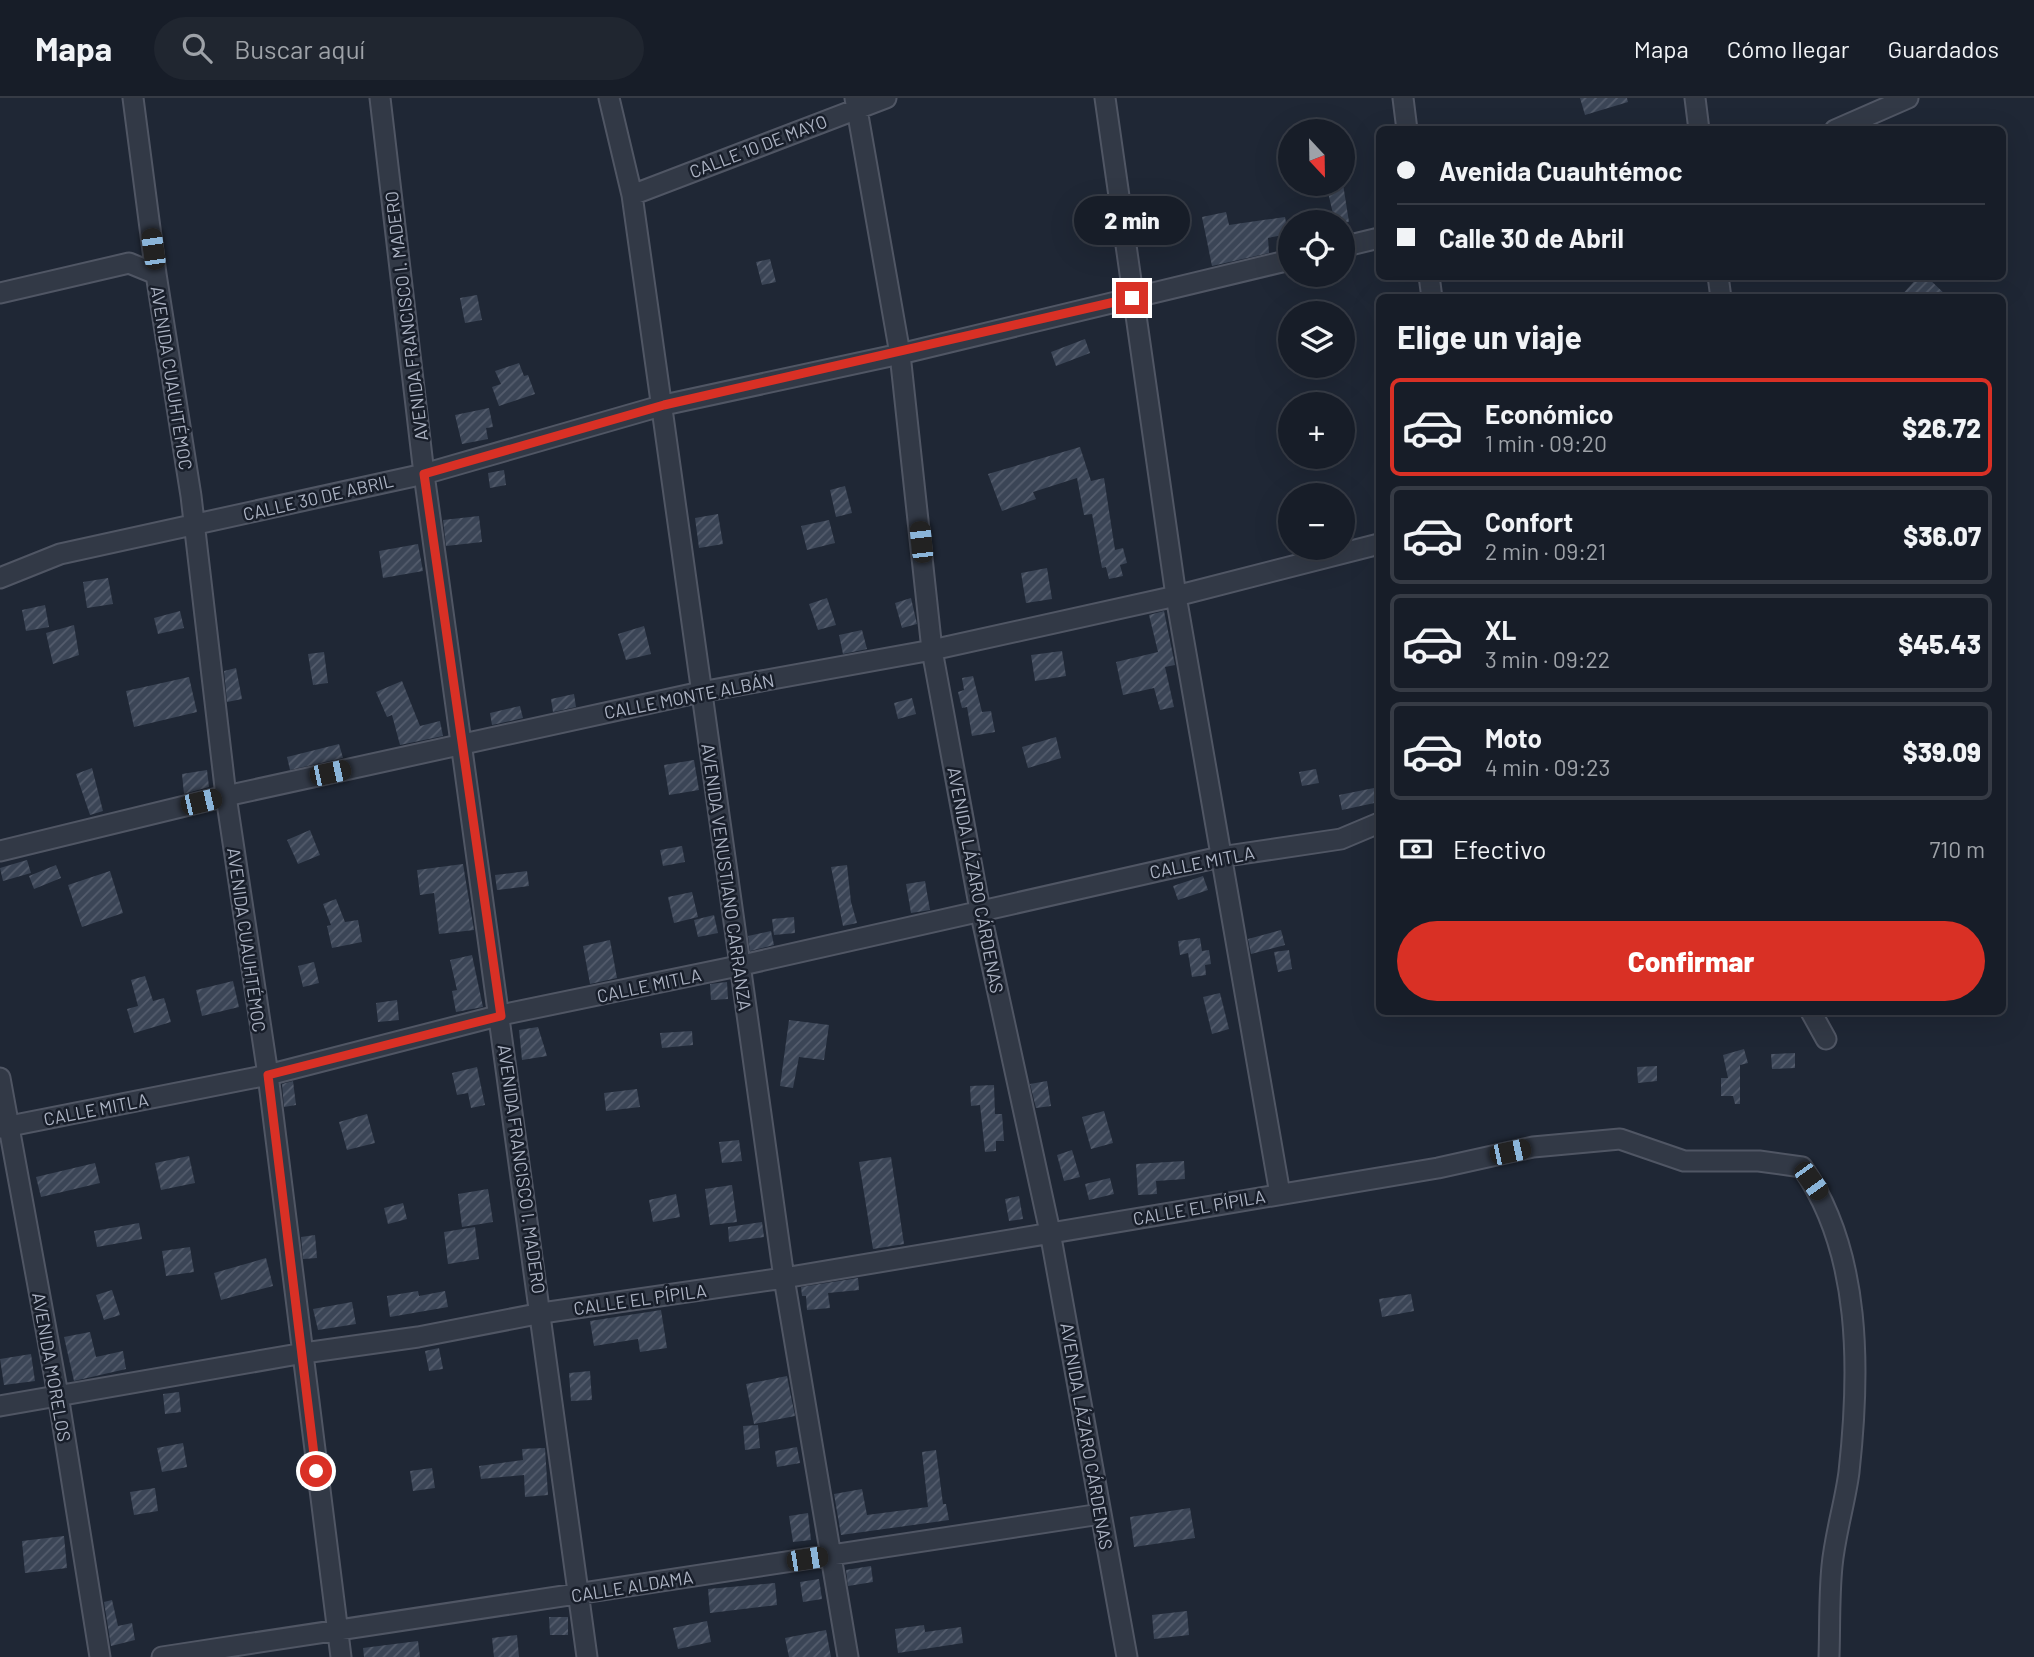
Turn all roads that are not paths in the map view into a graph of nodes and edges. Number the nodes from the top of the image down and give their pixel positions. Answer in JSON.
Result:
{"nodes":[{"id":1,"x":133,"y":98,"type":"edge"},
{"id":2,"x":380,"y":98,"type":"edge"},
{"id":3,"x":609,"y":98,"type":"edge"},
{"id":4,"x":886,"y":98,"type":"edge"},
{"id":5,"x":1105,"y":98,"type":"edge"},
{"id":6,"x":1403,"y":98,"type":"edge"},
{"id":7,"x":1695,"y":98,"type":"edge"},
{"id":8,"x":1908,"y":98,"type":"edge"},
{"id":9,"x":855,"y":103,"type":"edge"},
{"id":10,"x":1406,"y":126,"type":"edge"},
{"id":11,"x":1698,"y":126,"type":"edge"},
{"id":12,"x":1844,"y":126,"type":"edge"},
{"id":13,"x":632,"y":195,"type":"junction"},
{"id":14,"x":1376,"y":240,"type":"edge"},
{"id":15,"x":1355,"y":244,"type":"edge"},
{"id":16,"x":1278,"y":263,"type":"edge"},
{"id":17,"x":156,"y":274,"type":"junction"},
{"id":18,"x":0,"y":293,"type":"edge"},
{"id":19,"x":1132,"y":298,"type":"junction"},
{"id":20,"x":901,"y":354,"type":"junction"},
{"id":21,"x":664,"y":405,"type":"junction"},
{"id":22,"x":424,"y":474,"type":"junction"},
{"id":23,"x":194,"y":525,"type":"junction"},
{"id":24,"x":1376,"y":545,"type":"edge"},
{"id":25,"x":0,"y":578,"type":"edge"},
{"id":26,"x":1176,"y":596,"type":"junction"},
{"id":27,"x":932,"y":650,"type":"junction"},
{"id":28,"x":701,"y":692,"type":"junction"},
{"id":29,"x":460,"y":744,"type":"junction"},
{"id":30,"x":226,"y":796,"type":"junction"},
{"id":31,"x":1376,"y":824,"type":"edge"},
{"id":32,"x":0,"y":851,"type":"edge"},
{"id":33,"x":1220,"y":857,"type":"junction"},
{"id":34,"x":980,"y":910,"type":"junction"},
{"id":35,"x":738,"y":966,"type":"junction"},
{"id":36,"x":1813,"y":1015,"type":"edge"},
{"id":37,"x":501,"y":1016,"type":"junction"},
{"id":38,"x":1826,"y":1039,"type":"dead end"},
{"id":39,"x":268,"y":1075,"type":"junction"},
{"id":40,"x":0,"y":1079,"type":"edge"},
{"id":41,"x":4,"y":1128,"type":"edge"},
{"id":42,"x":1280,"y":1194,"type":"junction"},
{"id":43,"x":1050,"y":1233,"type":"junction"},
{"id":44,"x":784,"y":1278,"type":"junction"},
{"id":45,"x":542,"y":1313,"type":"junction"},
{"id":46,"x":304,"y":1353,"type":"junction"},
{"id":47,"x":58,"y":1395,"type":"junction"},
{"id":48,"x":0,"y":1406,"type":"edge"},
{"id":49,"x":1101,"y":1514,"type":"junction"},
{"id":50,"x":832,"y":1555,"type":"junction"},
{"id":51,"x":579,"y":1594,"type":"junction"},
{"id":52,"x":337,"y":1629,"type":"junction"},
{"id":53,"x":100,"y":1657,"type":"edge"},
{"id":54,"x":162,"y":1657,"type":"edge"},
{"id":55,"x":341,"y":1657,"type":"edge"},
{"id":56,"x":587,"y":1657,"type":"edge"},
{"id":57,"x":848,"y":1657,"type":"edge"},
{"id":58,"x":1127,"y":1657,"type":"edge"},
{"id":59,"x":1829,"y":1657,"type":"edge"}],
"edges":[{"from":1,"to":17,"type":"street","name":"AVENIDA CUAUHTÉMOC"},
{"from":2,"to":22,"type":"street","name":"AVENIDA FRANCISCO I. MADERO"},
{"from":3,"to":13,"type":"street","name":"AVENIDA VENUSTIANO CARRANZA"},
{"from":4,"to":9,"type":"street","name":"CALLE 10 DE MAYO"},
{"from":5,"to":19,"type":"street"},
{"from":6,"to":10,"type":"street"},
{"from":7,"to":11,"type":"street"},
{"from":8,"to":12,"type":"street"},
{"from":9,"to":13,"type":"street","name":"CALLE 10 DE MAYO"},
{"from":9,"to":20,"type":"street","name":"AVENIDA LÁZARO CÁRDENAS"},
{"from":13,"to":21,"type":"street","name":"AVENIDA VENUSTIANO CARRANZA"},
{"from":14,"to":15,"type":"street"},
{"from":16,"to":19,"type":"street","name":"CALLE 30 DE ABRIL"},
{"from":17,"to":18,"type":"street"},
{"from":17,"to":23,"type":"street","name":"AVENIDA CUAUHTÉMOC"},
{"from":19,"to":20,"type":"street","name":"CALLE 30 DE ABRIL"},
{"from":19,"to":26,"type":"street"},
{"from":20,"to":21,"type":"street","name":"CALLE 30 DE ABRIL"},
{"from":20,"to":27,"type":"street","name":"AVENIDA LÁZARO CÁRDENAS"},
{"from":21,"to":22,"type":"street","name":"CALLE 30 DE ABRIL"},
{"from":21,"to":28,"type":"street","name":"AVENIDA VENUSTIANO CARRANZA"},
{"from":22,"to":23,"type":"street","name":"CALLE 30 DE ABRIL"},
{"from":22,"to":29,"type":"street","name":"AVENIDA FRANCISCO I. MADERO"},
{"from":23,"to":25,"type":"street","name":"CALLE 30 DE ABRIL"},
{"from":23,"to":30,"type":"street","name":"AVENIDA CUAUHTÉMOC"},
{"from":24,"to":26,"type":"street","name":"CALLE MONTE ALBÁN"},
{"from":26,"to":27,"type":"street","name":"CALLE MONTE ALBÁN"},
{"from":26,"to":33,"type":"street"},
{"from":27,"to":28,"type":"street","name":"CALLE MONTE ALBÁN"},
{"from":27,"to":34,"type":"street","name":"AVENIDA LÁZARO CÁRDENAS"},
{"from":28,"to":29,"type":"street","name":"CALLE MONTE ALBÁN"},
{"from":28,"to":35,"type":"street","name":"AVENIDA VENUSTIANO CARRANZA"},
{"from":29,"to":30,"type":"street","name":"CALLE MONTE ALBÁN"},
{"from":29,"to":37,"type":"street","name":"AVENIDA FRANCISCO I. MADERO"},
{"from":30,"to":32,"type":"street","name":"CALLE MONTE ALBÁN"},
{"from":30,"to":39,"type":"street","name":"AVENIDA CUAUHTÉMOC"},
{"from":31,"to":33,"type":"street","name":"CALLE MITLA"},
{"from":33,"to":34,"type":"street","name":"CALLE MITLA"},
{"from":33,"to":42,"type":"street"},
{"from":34,"to":35,"type":"street","name":"CALLE MITLA"},
{"from":34,"to":43,"type":"street","name":"AVENIDA LÁZARO CÁRDENAS"},
{"from":35,"to":37,"type":"street","name":"CALLE MITLA"},
{"from":35,"to":44,"type":"street","name":"AVENIDA VENUSTIANO CARRANZA"},
{"from":36,"to":38,"type":"street"},
{"from":37,"to":39,"type":"street","name":"CALLE MITLA"},
{"from":37,"to":45,"type":"street","name":"AVENIDA FRANCISCO I. MADERO"},
{"from":39,"to":41,"type":"street","name":"CALLE MITLA"},
{"from":39,"to":46,"type":"street","name":"AVENIDA CUAUHTÉMOC"},
{"from":40,"to":41,"type":"street","name":"AVENIDA MORELOS"},
{"from":41,"to":47,"type":"street","name":"AVENIDA MORELOS"},
{"from":42,"to":43,"type":"street","name":"CALLE EL PÍPILA"},
{"from":42,"to":59,"type":"street","name":"CALLE EL PÍPILA"},
{"from":43,"to":44,"type":"street","name":"CALLE EL PÍPILA"},
{"from":43,"to":49,"type":"street","name":"AVENIDA LÁZARO CÁRDENAS"},
{"from":44,"to":45,"type":"street","name":"CALLE EL PÍPILA"},
{"from":44,"to":50,"type":"street","name":"AVENIDA VENUSTIANO CARRANZA"},
{"from":45,"to":46,"type":"street","name":"CALLE EL PÍPILA"},
{"from":45,"to":51,"type":"street","name":"AVENIDA FRANCISCO I. MADERO"},
{"from":46,"to":47,"type":"street","name":"CALLE EL PÍPILA"},
{"from":46,"to":52,"type":"street","name":"AVENIDA CUAUHTÉMOC"},
{"from":47,"to":48,"type":"street","name":"CALLE EL PÍPILA"},
{"from":47,"to":53,"type":"street","name":"AVENIDA MORELOS"},
{"from":49,"to":50,"type":"street","name":"CALLE ALDAMA"},
{"from":49,"to":58,"type":"street","name":"AVENIDA LÁZARO CÁRDENAS"},
{"from":50,"to":51,"type":"street","name":"CALLE ALDAMA"},
{"from":50,"to":57,"type":"street","name":"AVENIDA VENUSTIANO CARRANZA"},
{"from":51,"to":52,"type":"street","name":"CALLE ALDAMA"},
{"from":51,"to":56,"type":"street","name":"AVENIDA FRANCISCO I. MADERO"},
{"from":52,"to":54,"type":"street","name":"CALLE ALDAMA"},
{"from":52,"to":55,"type":"street","name":"AVENIDA CUAUHTÉMOC"}]}
